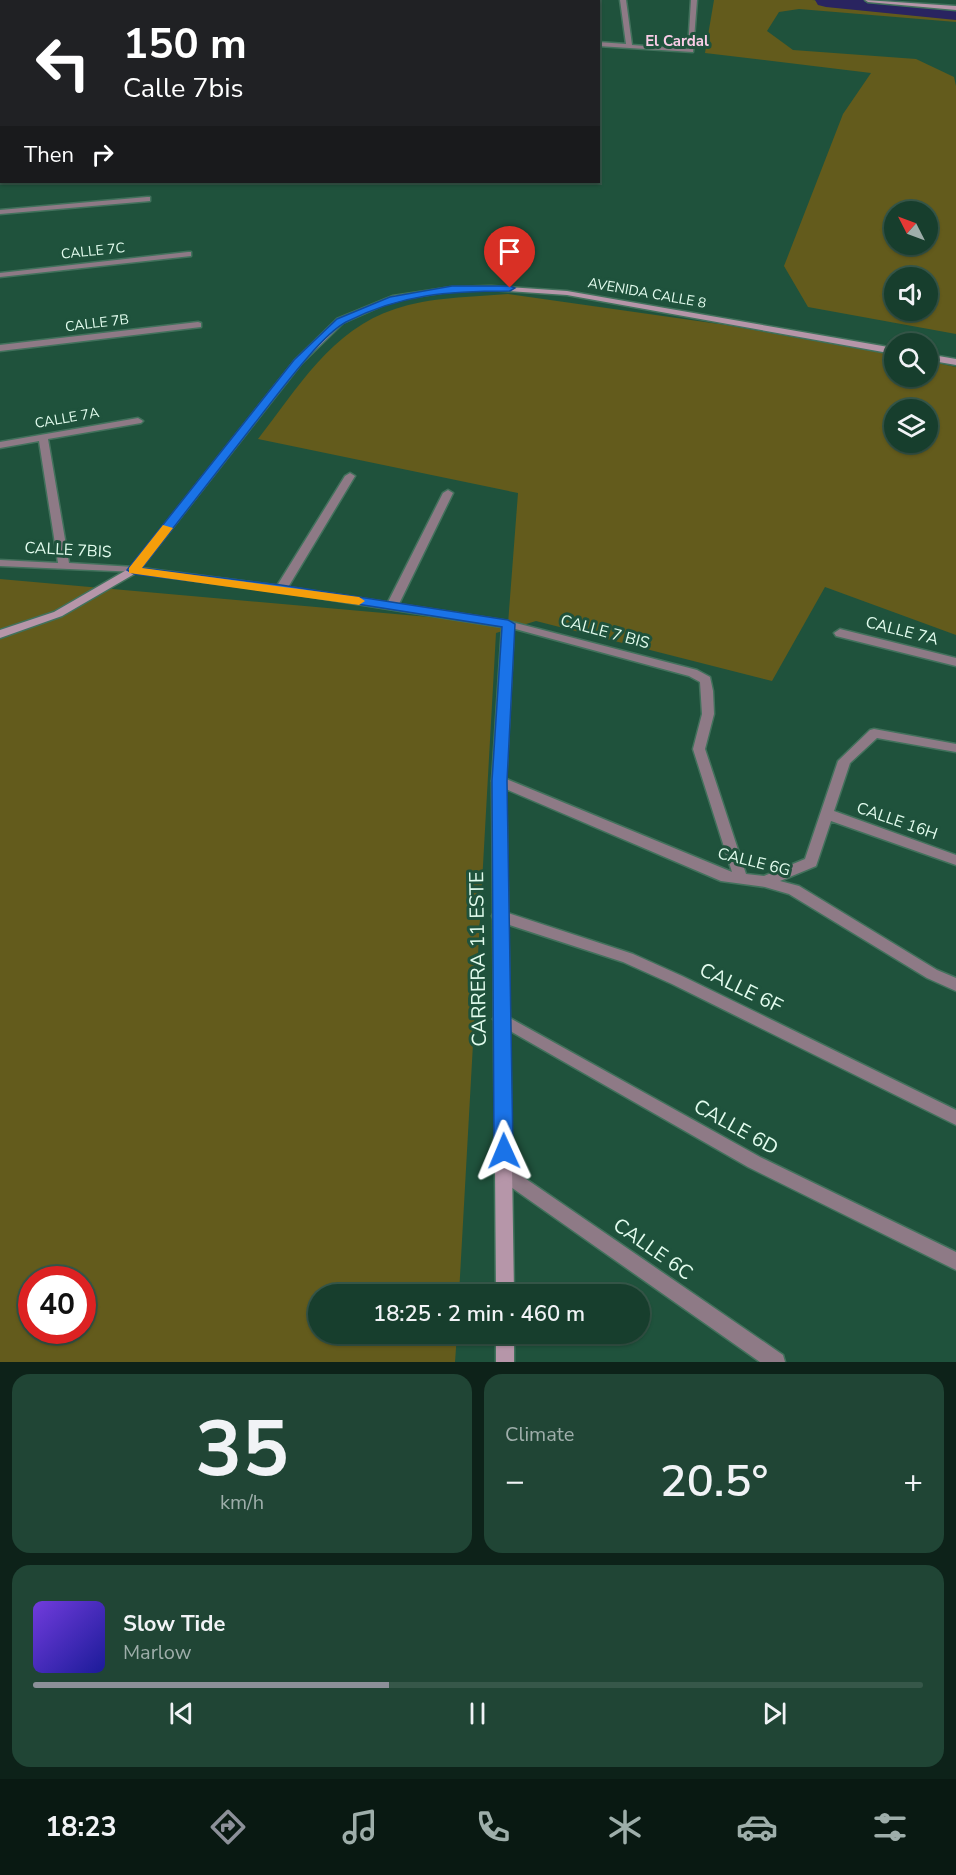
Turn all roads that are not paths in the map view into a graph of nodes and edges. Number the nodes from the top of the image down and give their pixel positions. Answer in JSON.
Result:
{"nodes":[{"id":1,"x":623,"y":0,"type":"edge"},
{"id":2,"x":694,"y":0,"type":"edge"},
{"id":3,"x":868,"y":0,"type":"edge"},
{"id":4,"x":956,"y":8,"type":"edge"},
{"id":5,"x":600,"y":44,"type":"edge"},
{"id":6,"x":629,"y":46,"type":"junction"},
{"id":7,"x":147,"y":199,"type":"dead end"},
{"id":8,"x":0,"y":212,"type":"edge"},
{"id":9,"x":188,"y":254,"type":"dead end"},
{"id":10,"x":0,"y":275,"type":"edge"},
{"id":11,"x":198,"y":325,"type":"dead end"},
{"id":12,"x":0,"y":348,"type":"edge"},
{"id":13,"x":884,"y":349,"type":"edge"},
{"id":14,"x":938,"y":359,"type":"edge"},
{"id":15,"x":956,"y":362,"type":"edge"},
{"id":16,"x":138,"y":421,"type":"dead end"},
{"id":17,"x":43,"y":437,"type":"junction"},
{"id":18,"x":0,"y":445,"type":"edge"},
{"id":19,"x":350,"y":476,"type":"dead end"},
{"id":20,"x":448,"y":493,"type":"dead end"},
{"id":21,"x":0,"y":563,"type":"edge"},
{"id":22,"x":64,"y":566,"type":"junction"},
{"id":23,"x":134,"y":570,"type":"junction"},
{"id":24,"x":281,"y":589,"type":"junction"},
{"id":25,"x":392,"y":606,"type":"junction"},
{"id":26,"x":508,"y":624,"type":"junction"},
{"id":27,"x":840,"y":633,"type":"dead end"},
{"id":28,"x":0,"y":634,"type":"edge"},
{"id":29,"x":956,"y":662,"type":"edge"},
{"id":30,"x":956,"y":748,"type":"edge"},
{"id":31,"x":499,"y":781,"type":"junction"},
{"id":32,"x":827,"y":814,"type":"junction"},
{"id":33,"x":956,"y":860,"type":"edge"},
{"id":34,"x":741,"y":879,"type":"junction"},
{"id":35,"x":762,"y":882,"type":"junction"},
{"id":36,"x":499,"y":916,"type":"junction"},
{"id":37,"x":956,"y":985,"type":"edge"},
{"id":38,"x":501,"y":1019,"type":"junction"},
{"id":39,"x":956,"y":1118,"type":"edge"},
{"id":40,"x":504,"y":1173,"type":"junction"},
{"id":41,"x":956,"y":1262,"type":"edge"},
{"id":42,"x":505,"y":1284,"type":"edge"},
{"id":43,"x":506,"y":1344,"type":"edge"},
{"id":44,"x":507,"y":1360,"type":"edge"},
{"id":45,"x":776,"y":1362,"type":"edge"}],
"edges":[{"from":1,"to":6,"type":"street"},
{"from":2,"to":6,"type":"street"},
{"from":3,"to":4,"type":"main road"},
{"from":5,"to":6,"type":"street"},
{"from":7,"to":8,"type":"street"},
{"from":9,"to":10,"type":"street","name":"CALLE 7C"},
{"from":11,"to":12,"type":"street","name":"CALLE 7B"},
{"from":13,"to":23,"type":"main road","name":"AVENIDA CALLE 8"},
{"from":14,"to":15,"type":"main road"},
{"from":16,"to":17,"type":"street","name":"CALLE 7A"},
{"from":17,"to":18,"type":"street","name":"CALLE 7A"},
{"from":17,"to":22,"type":"street"},
{"from":19,"to":24,"type":"street"},
{"from":20,"to":25,"type":"street"},
{"from":21,"to":22,"type":"street","name":"CALLE 7BIS"},
{"from":22,"to":23,"type":"street","name":"CALLE 7BIS"},
{"from":23,"to":24,"type":"main road","name":"CALLE 7BIS"},
{"from":23,"to":28,"type":"main road"},
{"from":24,"to":25,"type":"main road","name":"CALLE 7BIS"},
{"from":25,"to":26,"type":"main road","name":"CALLE 7BIS"},
{"from":26,"to":31,"type":"main road","name":"CARRERA 11 ESTE"},
{"from":26,"to":34,"type":"street","name":"CALLE 7 BIS"},
{"from":27,"to":29,"type":"street","name":"CALLE 7A"},
{"from":30,"to":32,"type":"street"},
{"from":31,"to":34,"type":"street","name":"CALLE 6G"},
{"from":31,"to":36,"type":"main road","name":"CARRERA 11 ESTE"},
{"from":32,"to":33,"type":"street","name":"CALLE 16H"},
{"from":32,"to":35,"type":"street"},
{"from":34,"to":35,"type":"street","name":"CALLE 6G"},
{"from":35,"to":37,"type":"street","name":"CALLE 6G"},
{"from":36,"to":38,"type":"main road","name":"CARRERA 11 ESTE"},
{"from":36,"to":39,"type":"street","name":"CALLE 6F"},
{"from":38,"to":40,"type":"main road","name":"CARRERA 11 ESTE"},
{"from":38,"to":41,"type":"street","name":"CALLE 6D"},
{"from":40,"to":42,"type":"main road","name":"CARRERA 11 ESTE"},
{"from":40,"to":45,"type":"street","name":"CALLE 6C"},
{"from":43,"to":44,"type":"main road"}]}
